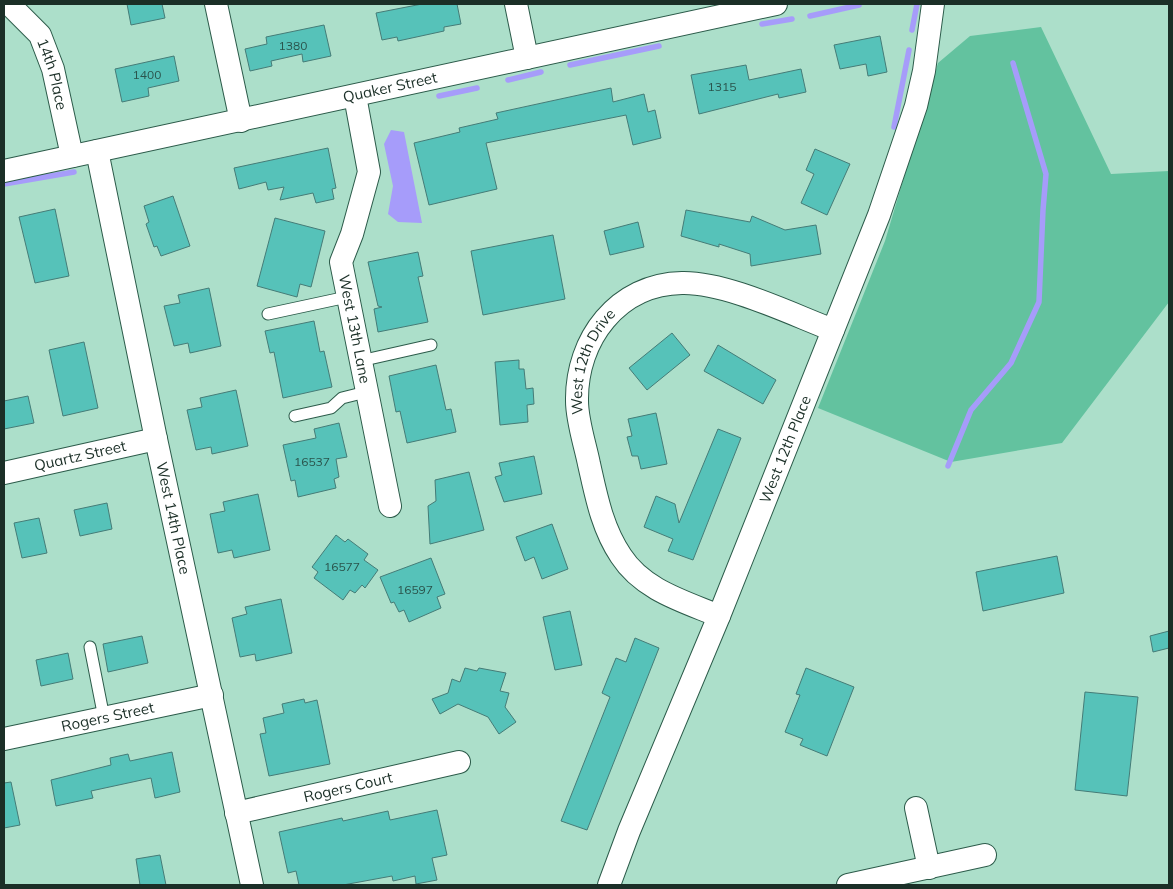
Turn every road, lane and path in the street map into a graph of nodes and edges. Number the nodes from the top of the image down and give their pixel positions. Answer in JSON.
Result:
{"nodes":[{"id":1,"x":9,"y":4,"type":"edge"},
{"id":2,"x":216,"y":4,"type":"edge"},
{"id":3,"x":516,"y":4,"type":"edge"},
{"id":4,"x":776,"y":4,"type":"edge"},
{"id":5,"x":933,"y":4,"type":"edge"},
{"id":6,"x":527,"y":58,"type":"junction"},
{"id":7,"x":355,"y":96,"type":"junction"},
{"id":8,"x":241,"y":121,"type":"junction"},
{"id":9,"x":97,"y":151,"type":"junction"},
{"id":10,"x":72,"y":156,"type":"junction"},
{"id":11,"x":4,"y":171,"type":"edge"},
{"id":12,"x":347,"y":297,"type":"junction"},
{"id":13,"x":268,"y":314,"type":"dead end"},
{"id":14,"x":833,"y":330,"type":"junction"},
{"id":15,"x":431,"y":345,"type":"dead end"},
{"id":16,"x":360,"y":361,"type":"junction"},
{"id":17,"x":366,"y":392,"type":"junction"},
{"id":18,"x":295,"y":416,"type":"dead end"},
{"id":19,"x":156,"y":439,"type":"junction"},
{"id":20,"x":4,"y":473,"type":"edge"},
{"id":21,"x":390,"y":506,"type":"dead end"},
{"id":22,"x":719,"y":616,"type":"junction"},
{"id":23,"x":90,"y":647,"type":"dead end"},
{"id":24,"x":212,"y":695,"type":"junction"},
{"id":25,"x":104,"y":718,"type":"junction"},
{"id":26,"x":4,"y":739,"type":"edge"},
{"id":27,"x":459,"y":762,"type":"dead end"},
{"id":28,"x":916,"y":808,"type":"dead end"},
{"id":29,"x":236,"y":813,"type":"junction"},
{"id":30,"x":985,"y":856,"type":"dead end"},
{"id":31,"x":929,"y":868,"type":"junction"},
{"id":32,"x":252,"y":885,"type":"edge"},
{"id":33,"x":609,"y":885,"type":"edge"},
{"id":34,"x":848,"y":885,"type":"edge"}],
"edges":[{"from":1,"to":10,"type":"street","name":"14th Place"},
{"from":2,"to":8,"type":"street"},
{"from":3,"to":6,"type":"street"},
{"from":4,"to":6,"type":"street","name":"Quaker Street"},
{"from":5,"to":14,"type":"street","name":"West 12th Place"},
{"from":6,"to":7,"type":"street","name":"Quaker Street"},
{"from":7,"to":8,"type":"street","name":"Quaker Street"},
{"from":7,"to":12,"type":"street","name":"West 13th Lane"},
{"from":8,"to":9,"type":"street","name":"Quaker Street"},
{"from":9,"to":10,"type":"street","name":"Quaker Street"},
{"from":9,"to":19,"type":"street","name":"West 14th Place"},
{"from":10,"to":11,"type":"street","name":"Quaker Street"},
{"from":12,"to":13,"type":"lane"},
{"from":12,"to":16,"type":"street","name":"West 13th Lane"},
{"from":14,"to":22,"type":"street","name":"West 12th Place"},
{"from":14,"to":22,"type":"street","name":"West 12th Drive"},
{"from":15,"to":16,"type":"lane"},
{"from":16,"to":17,"type":"street","name":"West 13th Lane"},
{"from":17,"to":18,"type":"lane"},
{"from":17,"to":21,"type":"street","name":"West 13th Lane"},
{"from":19,"to":20,"type":"street","name":"Quartz Street"},
{"from":19,"to":24,"type":"street","name":"West 14th Place"},
{"from":22,"to":33,"type":"street","name":"West 12th Place"},
{"from":23,"to":25,"type":"lane"},
{"from":24,"to":25,"type":"street","name":"Rogers Street"},
{"from":24,"to":29,"type":"street","name":"West 14th Place"},
{"from":25,"to":26,"type":"street","name":"Rogers Street"},
{"from":27,"to":29,"type":"street","name":"Rogers Court"},
{"from":28,"to":31,"type":"street"},
{"from":29,"to":32,"type":"street","name":"West 14th Place"},
{"from":30,"to":31,"type":"street"},
{"from":31,"to":34,"type":"street"}]}
